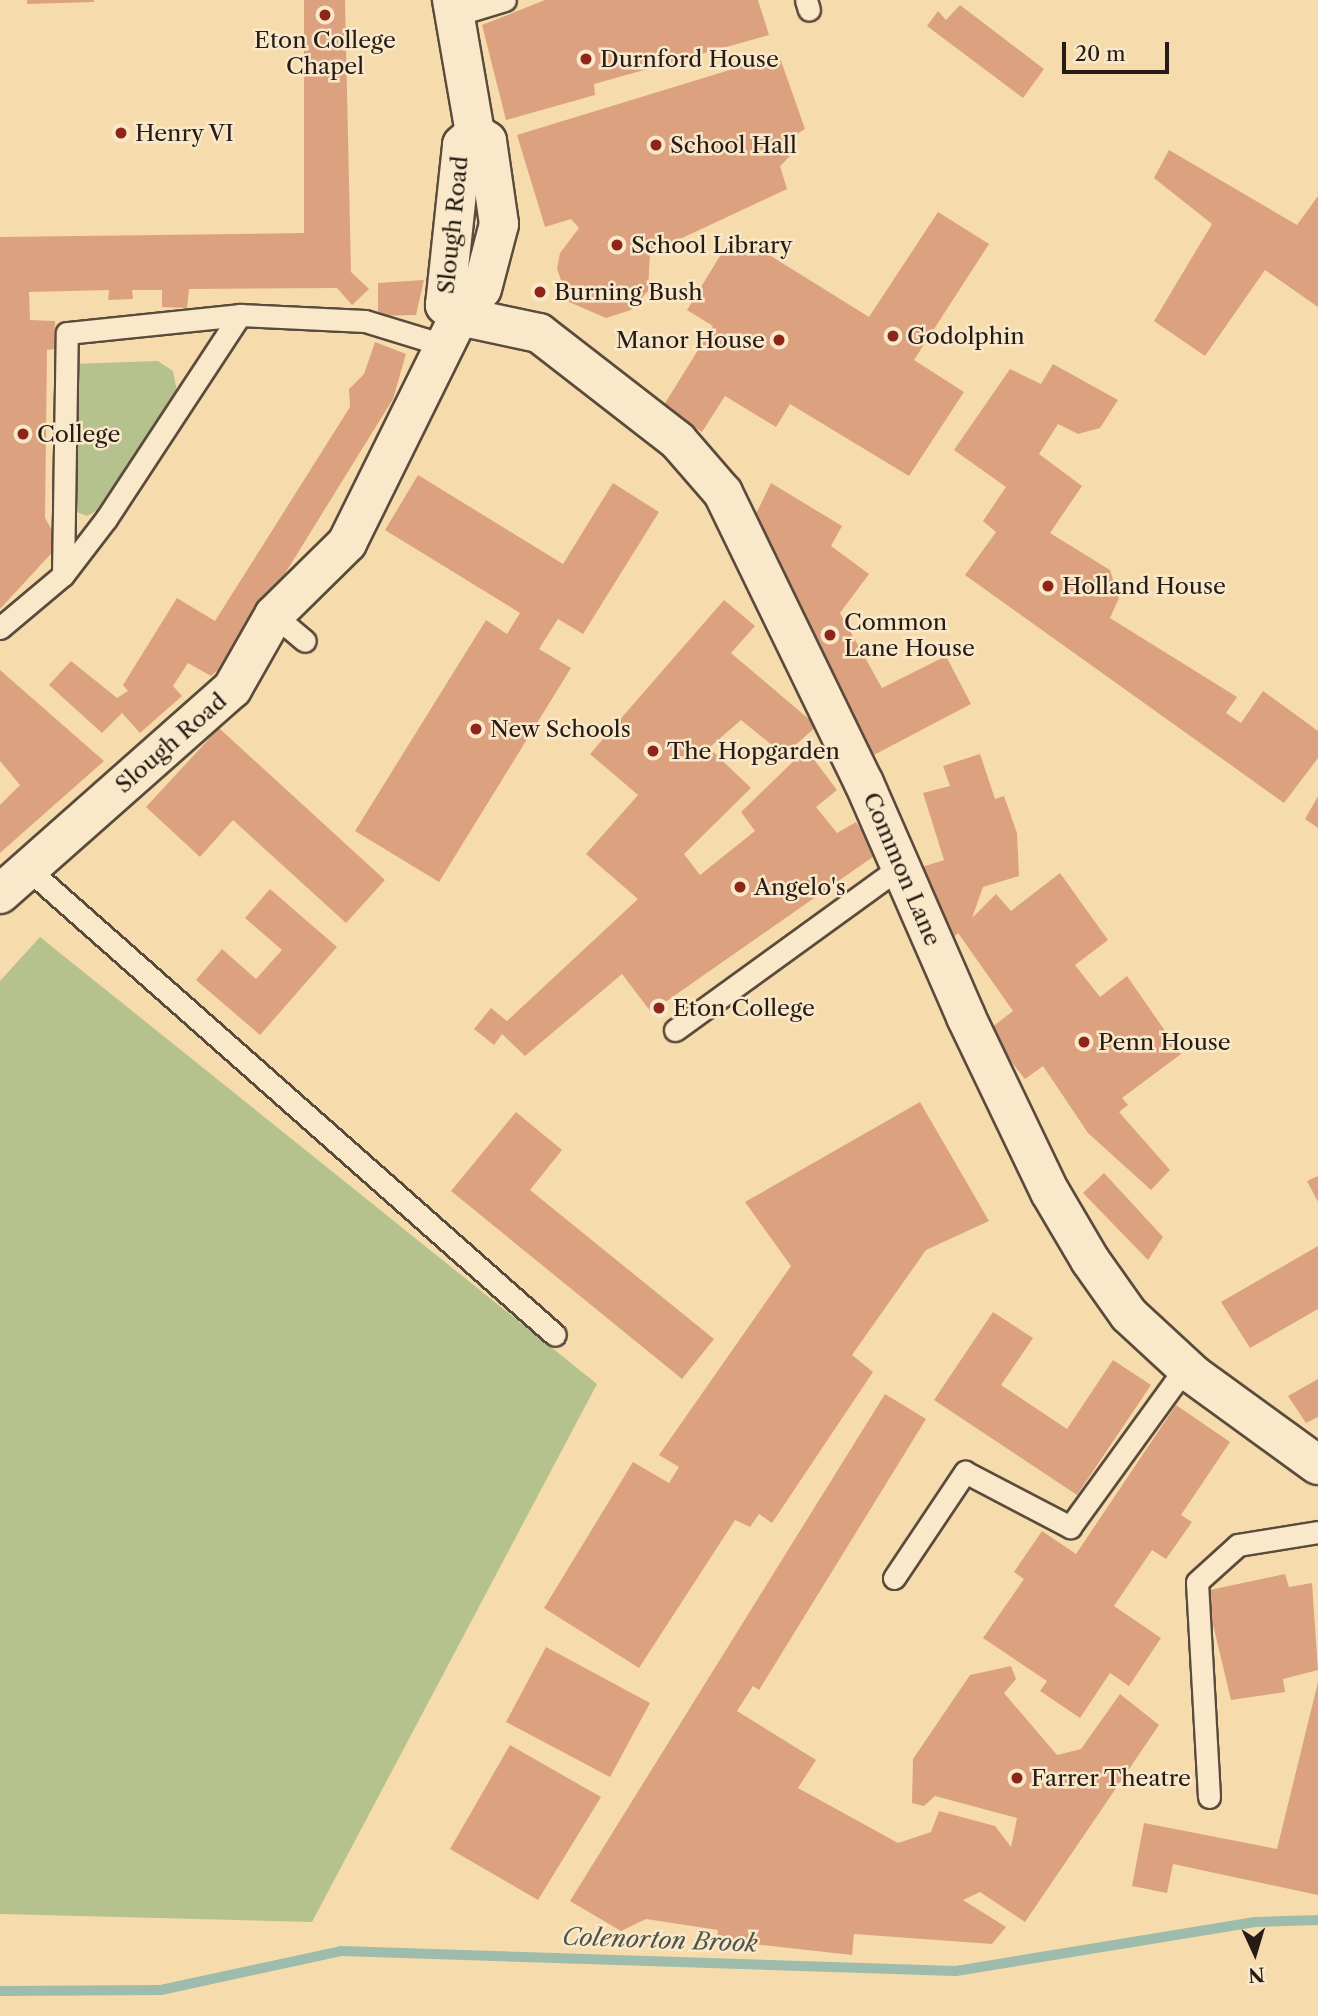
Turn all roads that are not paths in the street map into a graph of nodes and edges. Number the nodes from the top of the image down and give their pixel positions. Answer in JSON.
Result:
{"nodes":[{"id":1,"x":505,"y":0,"type":"edge"},
{"id":2,"x":454,"y":8,"type":"edge"},
{"id":3,"x":240,"y":315,"type":"junction"},
{"id":4,"x":453,"y":331,"type":"junction"},
{"id":5,"x":63,"y":575,"type":"junction"},
{"id":6,"x":274,"y":615,"type":"junction"},
{"id":7,"x":0,"y":628,"type":"edge"},
{"id":8,"x":304,"y":641,"type":"dead end"},
{"id":9,"x":900,"y":866,"type":"junction"},
{"id":10,"x":14,"y":881,"type":"edge"},
{"id":11,"x":675,"y":1030,"type":"dead end"},
{"id":12,"x":555,"y":1335,"type":"dead end"},
{"id":13,"x":1186,"y":1367,"type":"junction"},
{"id":14,"x":1318,"y":1465,"type":"edge"},
{"id":15,"x":1318,"y":1532,"type":"edge"},
{"id":16,"x":894,"y":1578,"type":"dead end"},
{"id":17,"x":1209,"y":1797,"type":"dead end"}],
"edges":[{"from":1,"to":2,"type":"lane"},
{"from":2,"to":4,"type":"street","name":"Slough Road"},
{"from":3,"to":4,"type":"lane"},
{"from":3,"to":5,"type":"lane"},
{"from":3,"to":5,"type":"lane"},
{"from":4,"to":6,"type":"street","name":"Slough Road"},
{"from":4,"to":9,"type":"street","name":"Common Lane"},
{"from":5,"to":7,"type":"lane"},
{"from":6,"to":8,"type":"lane"},
{"from":6,"to":10,"type":"street","name":"Slough Road"},
{"from":9,"to":11,"type":"lane"},
{"from":9,"to":13,"type":"street","name":"Common Lane"},
{"from":10,"to":12,"type":"lane"},
{"from":13,"to":14,"type":"street","name":"Common Lane"},
{"from":13,"to":16,"type":"lane"},
{"from":15,"to":17,"type":"lane"}]}
